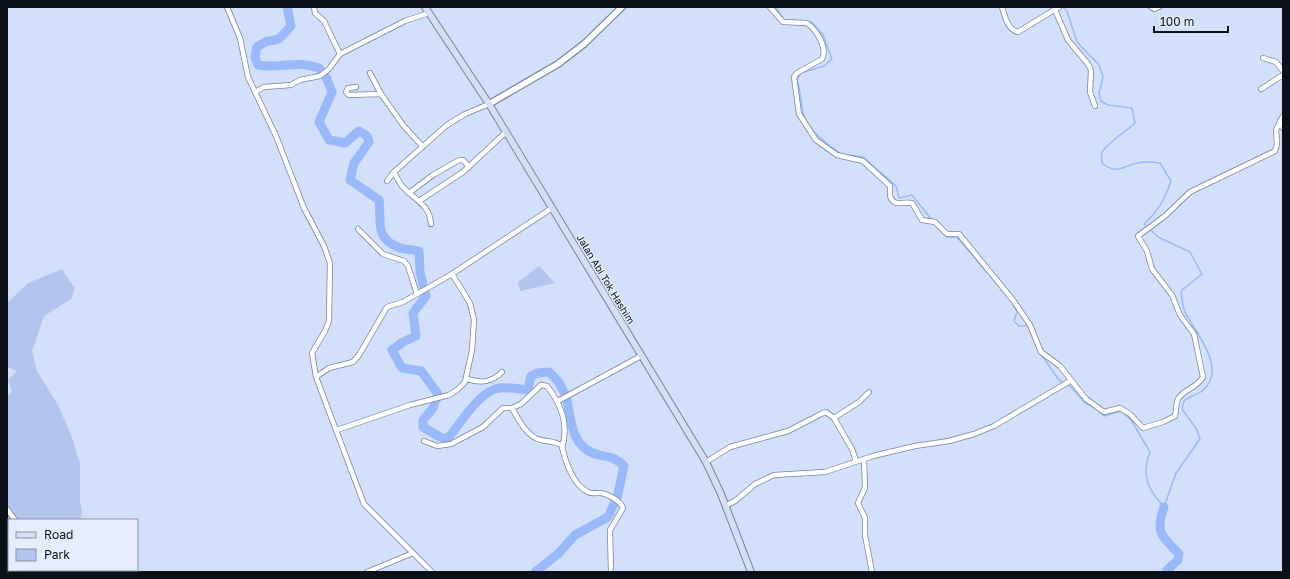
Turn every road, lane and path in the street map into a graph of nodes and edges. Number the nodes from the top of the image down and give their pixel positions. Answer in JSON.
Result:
{"nodes":[{"id":1,"x":227,"y":7,"type":"edge"},
{"id":2,"x":314,"y":7,"type":"edge"},
{"id":3,"x":622,"y":7,"type":"edge"},
{"id":4,"x":770,"y":7,"type":"edge"},
{"id":5,"x":1002,"y":7,"type":"edge"},
{"id":6,"x":1151,"y":7,"type":"edge"},
{"id":7,"x":1159,"y":7,"type":"edge"},
{"id":8,"x":1058,"y":8,"type":"edge"},
{"id":9,"x":427,"y":10,"type":"edge"},
{"id":10,"x":340,"y":54,"type":"junction"},
{"id":11,"x":1263,"y":58,"type":"dead end"},
{"id":12,"x":1283,"y":71,"type":"edge"},
{"id":13,"x":370,"y":73,"type":"dead end"},
{"id":14,"x":1283,"y":75,"type":"edge"},
{"id":15,"x":356,"y":87,"type":"dead end"},
{"id":16,"x":1261,"y":89,"type":"dead end"},
{"id":17,"x":255,"y":92,"type":"junction"},
{"id":18,"x":381,"y":94,"type":"junction"},
{"id":19,"x":489,"y":104,"type":"junction"},
{"id":20,"x":1095,"y":106,"type":"dead end"},
{"id":21,"x":1283,"y":116,"type":"edge"},
{"id":22,"x":1280,"y":121,"type":"junction"},
{"id":23,"x":1283,"y":128,"type":"edge"},
{"id":24,"x":506,"y":132,"type":"junction"},
{"id":25,"x":422,"y":146,"type":"junction"},
{"id":26,"x":469,"y":167,"type":"junction"},
{"id":27,"x":394,"y":172,"type":"junction"},
{"id":28,"x":387,"y":181,"type":"dead end"},
{"id":29,"x":409,"y":193,"type":"junction"},
{"id":30,"x":419,"y":201,"type":"junction"},
{"id":31,"x":552,"y":208,"type":"junction"},
{"id":32,"x":432,"y":224,"type":"dead end"},
{"id":33,"x":358,"y":229,"type":"dead end"},
{"id":34,"x":452,"y":274,"type":"junction"},
{"id":35,"x":419,"y":292,"type":"junction"},
{"id":36,"x":641,"y":356,"type":"junction"},
{"id":37,"x":502,"y":372,"type":"dead end"},
{"id":38,"x":316,"y":377,"type":"junction"},
{"id":39,"x":467,"y":379,"type":"junction"},
{"id":40,"x":1067,"y":383,"type":"junction"},
{"id":41,"x":869,"y":392,"type":"dead end"},
{"id":42,"x":558,"y":401,"type":"junction"},
{"id":43,"x":512,"y":408,"type":"junction"},
{"id":44,"x":834,"y":418,"type":"junction"},
{"id":45,"x":337,"y":430,"type":"junction"},
{"id":46,"x":424,"y":442,"type":"dead end"},
{"id":47,"x":562,"y":448,"type":"junction"},
{"id":48,"x":864,"y":460,"type":"junction"},
{"id":49,"x":856,"y":461,"type":"junction"},
{"id":50,"x":706,"y":462,"type":"junction"},
{"id":51,"x":725,"y":506,"type":"junction"},
{"id":52,"x":7,"y":509,"type":"edge"},
{"id":53,"x":9,"y":516,"type":"edge"},
{"id":54,"x":413,"y":553,"type":"junction"},
{"id":55,"x":367,"y":572,"type":"edge"},
{"id":56,"x":432,"y":572,"type":"edge"},
{"id":57,"x":611,"y":572,"type":"edge"},
{"id":58,"x":751,"y":572,"type":"edge"},
{"id":59,"x":872,"y":572,"type":"edge"}],
"edges":[{"from":1,"to":17,"type":"street"},
{"from":2,"to":10,"type":"street"},
{"from":3,"to":19,"type":"street"},
{"from":4,"to":40,"type":"street"},
{"from":5,"to":8,"type":"street"},
{"from":6,"to":7,"type":"street"},
{"from":8,"to":20,"type":"street"},
{"from":9,"to":10,"type":"street"},
{"from":9,"to":19,"type":"main road","name":"Jalan Abi Tok Hashim"},
{"from":10,"to":17,"type":"street"},
{"from":11,"to":12,"type":"street"},
{"from":13,"to":18,"type":"street"},
{"from":14,"to":16,"type":"street"},
{"from":15,"to":18,"type":"street"},
{"from":17,"to":38,"type":"street"},
{"from":18,"to":25,"type":"street"},
{"from":19,"to":24,"type":"main road","name":"Jalan Abi Tok Hashim"},
{"from":19,"to":25,"type":"street"},
{"from":21,"to":22,"type":"street"},
{"from":22,"to":23,"type":"street"},
{"from":22,"to":40,"type":"street"},
{"from":24,"to":26,"type":"street"},
{"from":24,"to":31,"type":"main road","name":"Jalan Abi Tok Hashim"},
{"from":25,"to":27,"type":"street"},
{"from":26,"to":29,"type":"street"},
{"from":26,"to":30,"type":"street"},
{"from":27,"to":28,"type":"street"},
{"from":27,"to":29,"type":"street"},
{"from":29,"to":30,"type":"street"},
{"from":30,"to":32,"type":"street"},
{"from":31,"to":34,"type":"street"},
{"from":31,"to":36,"type":"main road","name":"Jalan Abi Tok Hashim"},
{"from":33,"to":35,"type":"street"},
{"from":34,"to":35,"type":"street"},
{"from":34,"to":39,"type":"street"},
{"from":35,"to":38,"type":"street"},
{"from":36,"to":42,"type":"street"},
{"from":36,"to":50,"type":"main road","name":"Jalan Abi Tok Hashim"},
{"from":37,"to":39,"type":"street"},
{"from":38,"to":45,"type":"street"},
{"from":39,"to":45,"type":"street"},
{"from":40,"to":48,"type":"street"},
{"from":41,"to":44,"type":"street"},
{"from":42,"to":43,"type":"street"},
{"from":42,"to":47,"type":"street"},
{"from":43,"to":46,"type":"street"},
{"from":43,"to":47,"type":"street"},
{"from":44,"to":49,"type":"street"},
{"from":44,"to":50,"type":"street"},
{"from":45,"to":54,"type":"street"},
{"from":47,"to":57,"type":"street"},
{"from":48,"to":49,"type":"street"},
{"from":48,"to":59,"type":"street"},
{"from":49,"to":51,"type":"street"},
{"from":50,"to":51,"type":"main road","name":"Jalan Abi Tok Hashim"},
{"from":51,"to":58,"type":"main road","name":"Jalan Abi Tok Hashim"},
{"from":52,"to":53,"type":"street"},
{"from":54,"to":55,"type":"street"},
{"from":54,"to":56,"type":"street"}]}
